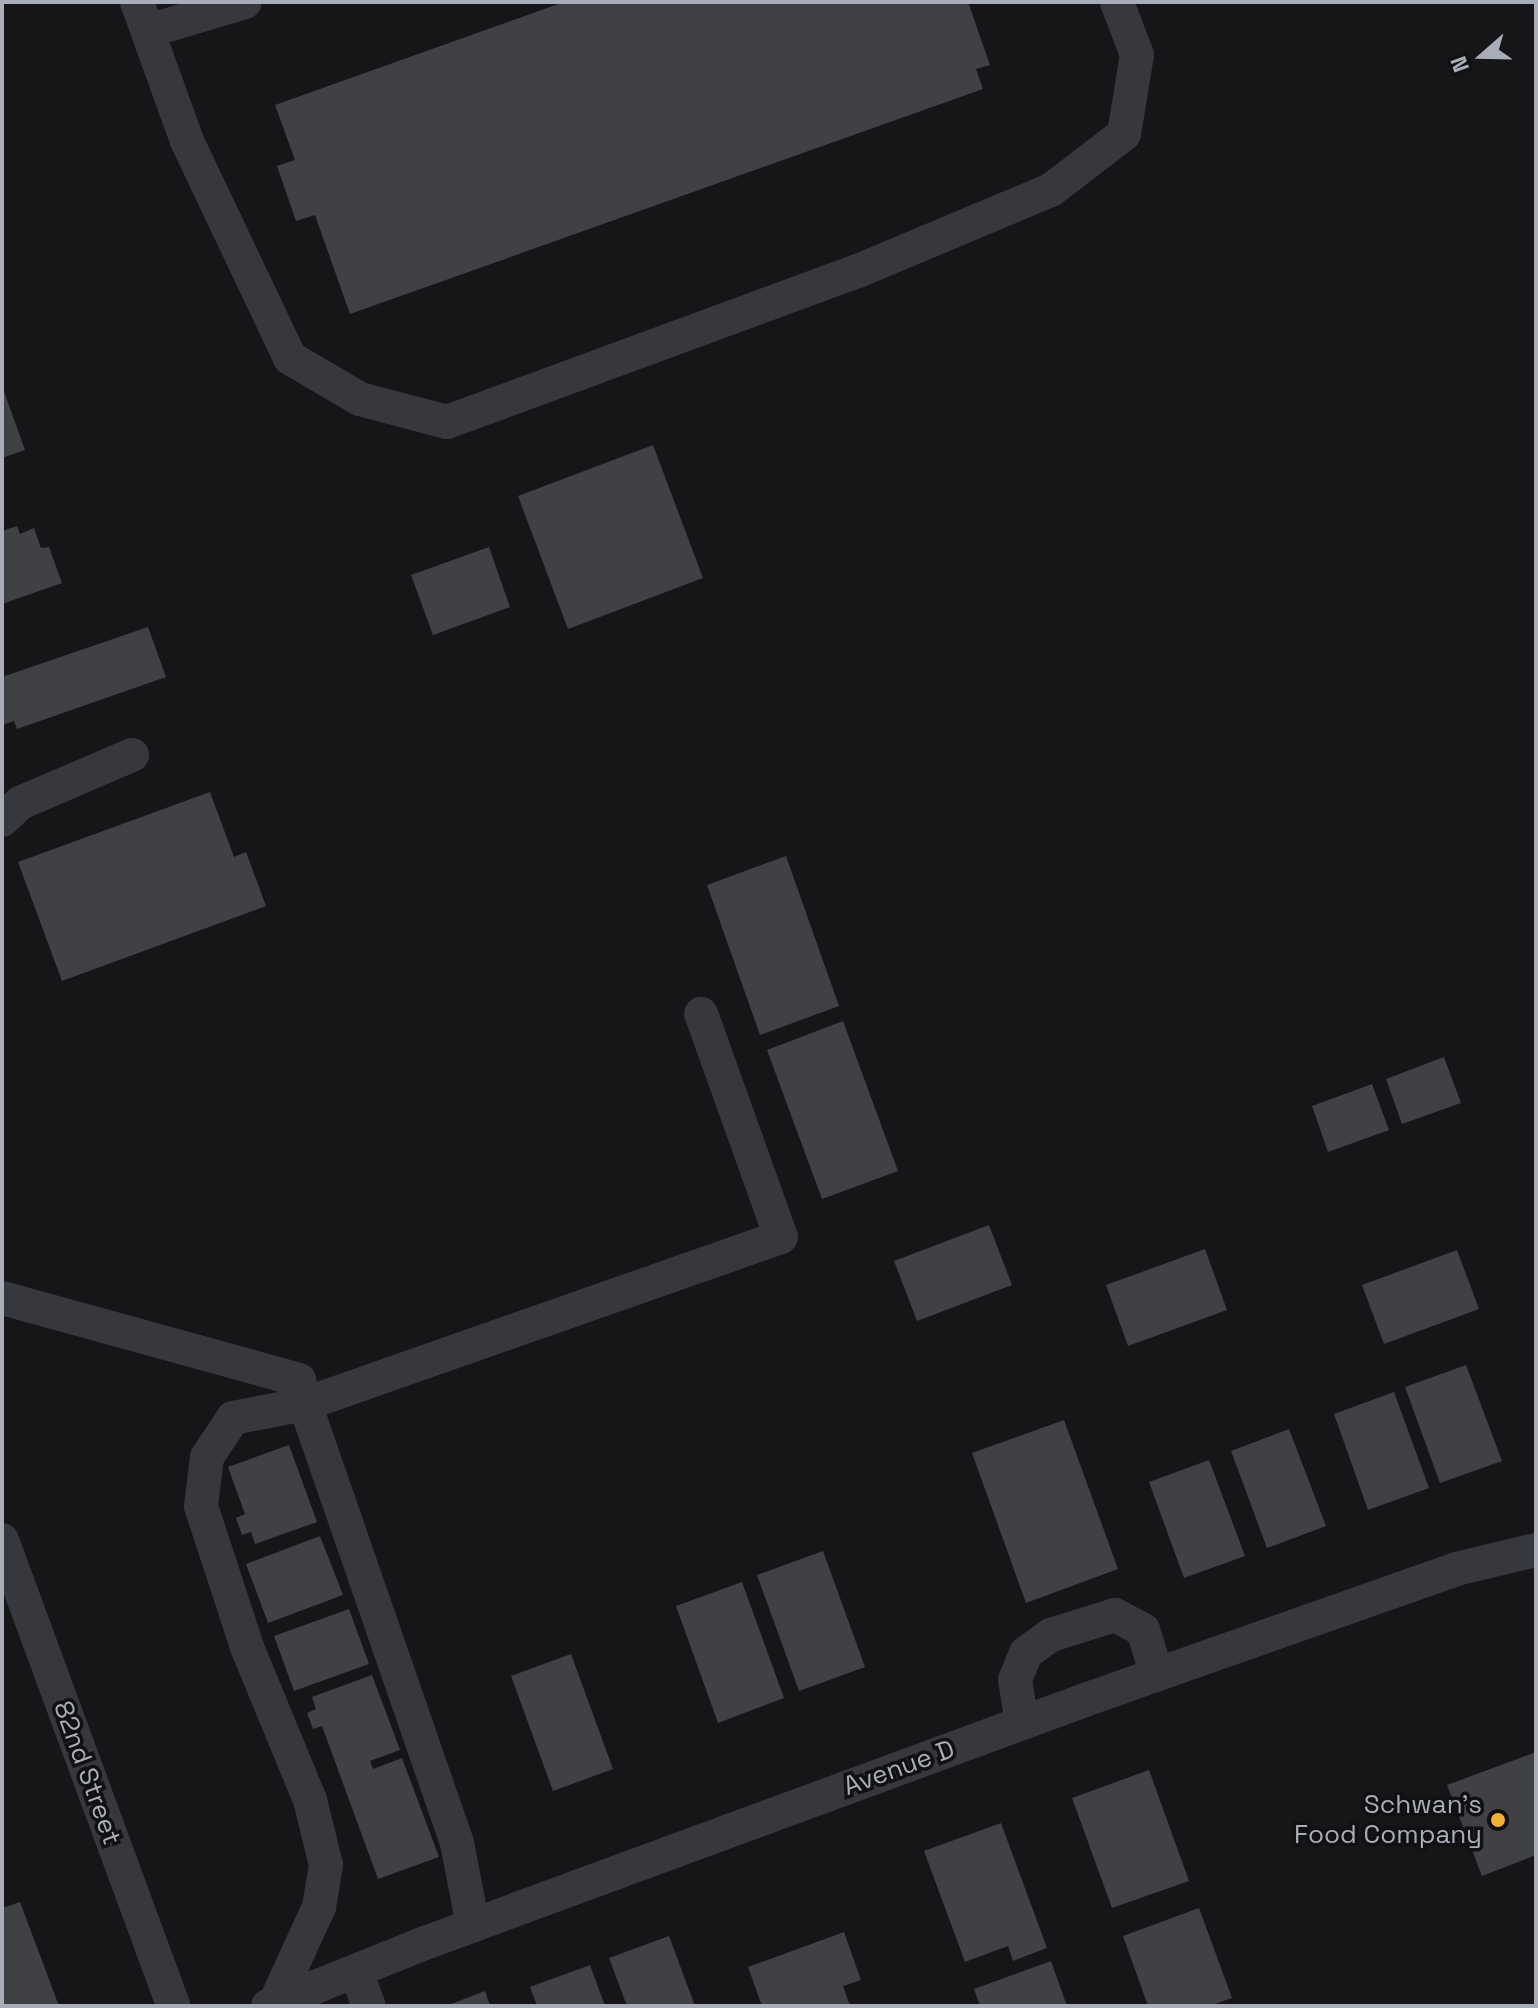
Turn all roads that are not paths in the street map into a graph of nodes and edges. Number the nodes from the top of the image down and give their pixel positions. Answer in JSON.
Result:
{"nodes":[{"id":1,"x":245,"y":2,"type":"edge"},
{"id":2,"x":1117,"y":2,"type":"edge"},
{"id":3,"x":143,"y":17,"type":"edge"},
{"id":4,"x":132,"y":755,"type":"dead end"},
{"id":5,"x":2,"y":820,"type":"edge"},
{"id":6,"x":701,"y":1014,"type":"dead end"},
{"id":7,"x":2,"y":1298,"type":"edge"},
{"id":8,"x":305,"y":1404,"type":"junction"},
{"id":9,"x":2,"y":1540,"type":"edge"},
{"id":10,"x":1536,"y":1550,"type":"edge"},
{"id":11,"x":1157,"y":1675,"type":"junction"},
{"id":12,"x":1022,"y":1723,"type":"junction"},
{"id":13,"x":473,"y":1925,"type":"junction"},
{"id":14,"x":356,"y":1971,"type":"junction"},
{"id":15,"x":272,"y":2005,"type":"edge"},
{"id":16,"x":173,"y":2006,"type":"edge"},
{"id":17,"x":369,"y":2006,"type":"edge"}],
"edges":[{"from":1,"to":3,"type":"street"},
{"from":2,"to":3,"type":"street"},
{"from":4,"to":5,"type":"street"},
{"from":6,"to":8,"type":"street"},
{"from":7,"to":8,"type":"street"},
{"from":8,"to":13,"type":"street"},
{"from":8,"to":15,"type":"street"},
{"from":9,"to":16,"type":"street","name":"82nd Street"},
{"from":10,"to":11,"type":"street","name":"Avenue D"},
{"from":11,"to":12,"type":"street","name":"Avenue D"},
{"from":11,"to":12,"type":"street"},
{"from":12,"to":13,"type":"street","name":"Avenue D"},
{"from":13,"to":14,"type":"street","name":"Avenue D"},
{"from":14,"to":15,"type":"street","name":"Avenue D"},
{"from":14,"to":17,"type":"street"}]}
